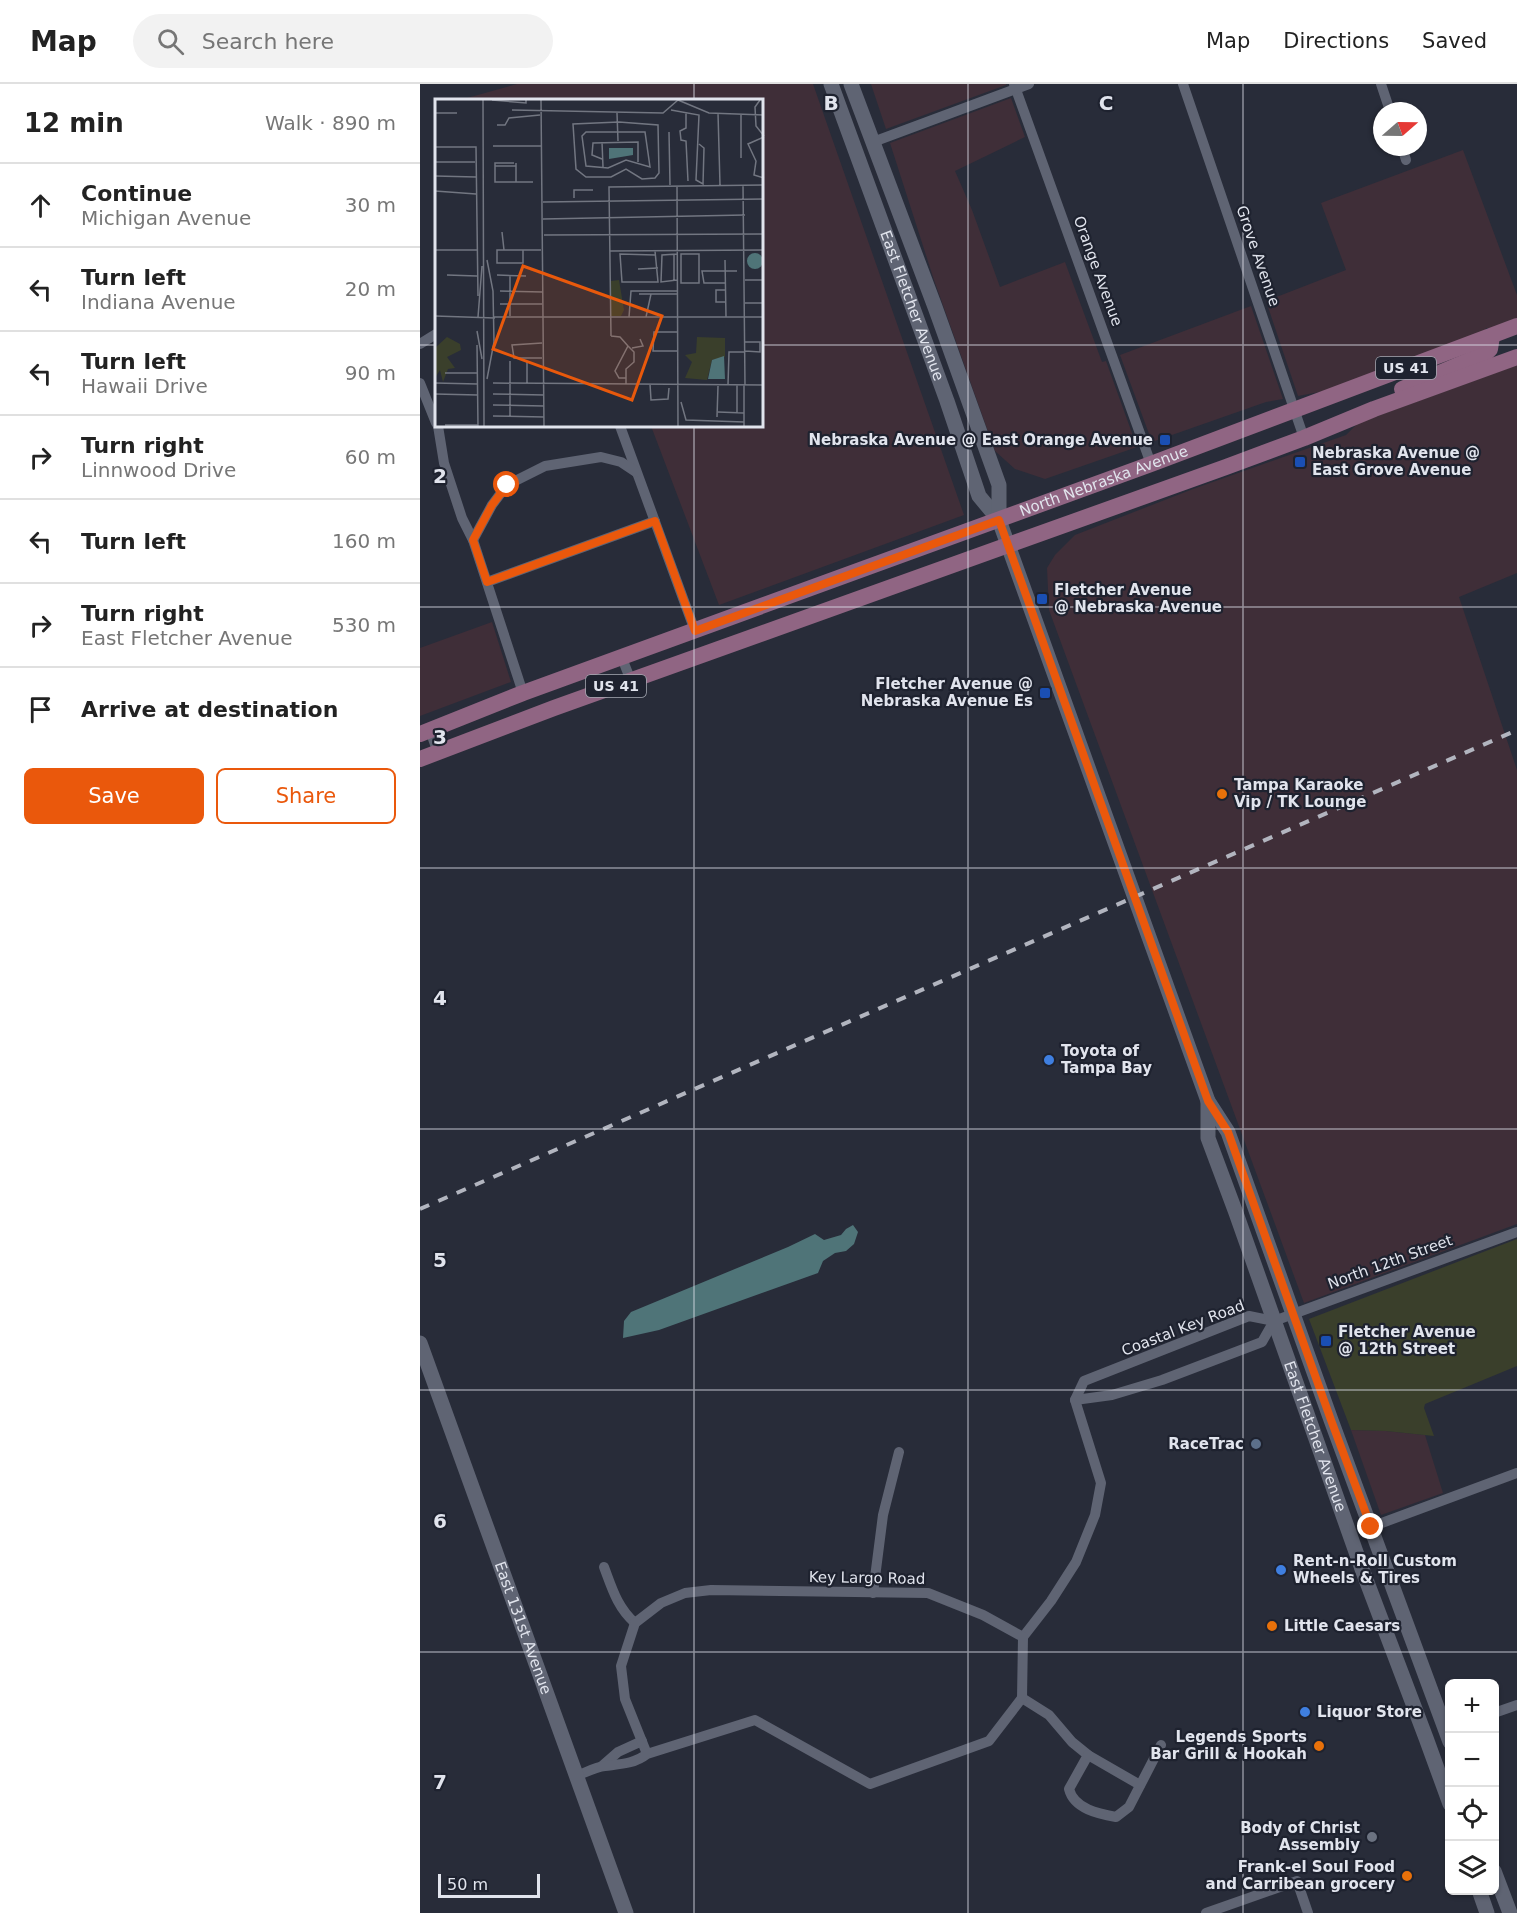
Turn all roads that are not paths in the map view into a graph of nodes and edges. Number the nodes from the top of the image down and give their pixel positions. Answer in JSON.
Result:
{"nodes":[{"id":1,"x":831,"y":84,"type":"edge"},
{"id":2,"x":851,"y":84,"type":"edge"},
{"id":3,"x":1029,"y":84,"type":"edge"},
{"id":4,"x":1183,"y":84,"type":"edge"},
{"id":5,"x":1381,"y":84,"type":"edge"},
{"id":6,"x":1015,"y":86,"type":"edge"},
{"id":7,"x":1387,"y":102,"type":"edge"},
{"id":8,"x":873,"y":142,"type":"junction"},
{"id":9,"x":1405,"y":156,"type":"edge"},
{"id":10,"x":1406,"y":160,"type":"dead end"},
{"id":11,"x":1517,"y":326,"type":"edge"},
{"id":12,"x":435,"y":335,"type":"edge"},
{"id":13,"x":1492,"y":336,"type":"junction"},
{"id":14,"x":420,"y":344,"type":"edge"},
{"id":15,"x":1517,"y":357,"type":"edge"},
{"id":16,"x":420,"y":383,"type":"edge"},
{"id":17,"x":1374,"y":409,"type":"junction"},
{"id":18,"x":1295,"y":410,"type":"junction"},
{"id":19,"x":435,"y":418,"type":"edge"},
{"id":20,"x":438,"y":428,"type":"edge"},
{"id":21,"x":621,"y":428,"type":"edge"},
{"id":22,"x":1304,"y":438,"type":"junction"},
{"id":23,"x":1152,"y":464,"type":"junction"},
{"id":24,"x":636,"y":472,"type":"junction"},
{"id":25,"x":999,"y":520,"type":"junction"},
{"id":26,"x":655,"y":521,"type":"junction"},
{"id":27,"x":473,"y":540,"type":"junction"},
{"id":28,"x":1008,"y":546,"type":"junction"},
{"id":29,"x":487,"y":582,"type":"junction"},
{"id":30,"x":695,"y":631,"type":"junction"},
{"id":31,"x":622,"y":658,"type":"junction"},
{"id":32,"x":631,"y":681,"type":"junction"},
{"id":33,"x":523,"y":693,"type":"junction"},
{"id":34,"x":425,"y":732,"type":"edge"},
{"id":35,"x":438,"y":753,"type":"junction"},
{"id":36,"x":420,"y":759,"type":"edge"},
{"id":37,"x":1208,"y":1101,"type":"junction"},
{"id":38,"x":1517,"y":1232,"type":"edge"},
{"id":39,"x":1294,"y":1314,"type":"junction"},
{"id":40,"x":1274,"y":1321,"type":"junction"},
{"id":41,"x":420,"y":1343,"type":"edge"},
{"id":42,"x":1075,"y":1400,"type":"junction"},
{"id":43,"x":1303,"y":1406,"type":"junction"},
{"id":44,"x":899,"y":1452,"type":"dead end"},
{"id":45,"x":1517,"y":1473,"type":"edge"},
{"id":46,"x":1371,"y":1527,"type":"junction"},
{"id":47,"x":604,"y":1566,"type":"dead end"},
{"id":48,"x":873,"y":1593,"type":"junction"},
{"id":49,"x":635,"y":1623,"type":"junction"},
{"id":50,"x":1023,"y":1637,"type":"junction"},
{"id":51,"x":1022,"y":1698,"type":"junction"},
{"id":52,"x":1517,"y":1705,"type":"edge"},
{"id":53,"x":1499,"y":1711,"type":"edge"},
{"id":54,"x":1448,"y":1733,"type":"edge"},
{"id":55,"x":1445,"y":1735,"type":"edge"},
{"id":56,"x":1426,"y":1738,"type":"junction"},
{"id":57,"x":642,"y":1742,"type":"junction"},
{"id":58,"x":1161,"y":1745,"type":"dead end"},
{"id":59,"x":647,"y":1754,"type":"junction"},
{"id":60,"x":1088,"y":1755,"type":"junction"},
{"id":61,"x":602,"y":1766,"type":"junction"},
{"id":62,"x":576,"y":1776,"type":"junction"},
{"id":63,"x":1140,"y":1785,"type":"junction"},
{"id":64,"x":1445,"y":1793,"type":"edge"},
{"id":65,"x":1499,"y":1883,"type":"edge"},
{"id":66,"x":1481,"y":1895,"type":"edge"},
{"id":67,"x":626,"y":1913,"type":"edge"},
{"id":68,"x":1206,"y":1913,"type":"edge"},
{"id":69,"x":1308,"y":1913,"type":"edge"},
{"id":70,"x":1487,"y":1913,"type":"edge"},
{"id":71,"x":1510,"y":1913,"type":"edge"}],
"edges":[{"from":1,"to":25,"type":"main road","name":"East Fletcher Avenue"},
{"from":2,"to":8,"type":"main road","name":"East Fletcher Avenue"},
{"from":3,"to":6,"type":"street"},
{"from":4,"to":18,"type":"street","name":"Grove Avenue"},
{"from":5,"to":7,"type":"street"},
{"from":6,"to":8,"type":"street"},
{"from":6,"to":23,"type":"street","name":"Orange Avenue"},
{"from":8,"to":25,"type":"main road","name":"East Fletcher Avenue"},
{"from":9,"to":10,"type":"street"},
{"from":11,"to":13,"type":"main road","name":"North Nebraska Avenue","number":"US 41"},
{"from":12,"to":14,"type":"street"},
{"from":13,"to":17,"type":"main road"},
{"from":13,"to":18,"type":"main road","name":"North Nebraska Avenue","number":"US 41"},
{"from":15,"to":17,"type":"main road","name":"North Nebraska Avenue","number":"US 41"},
{"from":16,"to":19,"type":"street"},
{"from":17,"to":22,"type":"main road","name":"North Nebraska Avenue","number":"US 41"},
{"from":18,"to":22,"type":"street","name":"Grove Avenue"},
{"from":18,"to":23,"type":"main road","name":"North Nebraska Avenue","number":"US 41"},
{"from":20,"to":27,"type":"street"},
{"from":21,"to":24,"type":"street"},
{"from":22,"to":28,"type":"main road","name":"North Nebraska Avenue","number":"US 41"},
{"from":23,"to":25,"type":"main road","name":"North Nebraska Avenue","number":"US 41"},
{"from":24,"to":26,"type":"street"},
{"from":24,"to":27,"type":"street"},
{"from":25,"to":28,"type":"main road","name":"East Fletcher Avenue"},
{"from":25,"to":30,"type":"main road","name":"North Nebraska Avenue","number":"US 41"},
{"from":26,"to":29,"type":"street"},
{"from":26,"to":30,"type":"street"},
{"from":27,"to":29,"type":"street"},
{"from":28,"to":32,"type":"main road","name":"North Nebraska Avenue","number":"US 41"},
{"from":28,"to":37,"type":"main road","name":"East Fletcher Avenue"},
{"from":29,"to":33,"type":"street"},
{"from":30,"to":31,"type":"main road","name":"North Nebraska Avenue","number":"US 41"},
{"from":31,"to":32,"type":"street"},
{"from":31,"to":33,"type":"main road","name":"North Nebraska Avenue","number":"US 41"},
{"from":32,"to":35,"type":"main road","name":"North Nebraska Avenue","number":"US 41"},
{"from":33,"to":34,"type":"main road","name":"North Nebraska Avenue","number":"US 41"},
{"from":34,"to":35,"type":"street"},
{"from":35,"to":36,"type":"main road","name":"North Nebraska Avenue","number":"US 41"},
{"from":37,"to":39,"type":"main road","name":"East Fletcher Avenue"},
{"from":37,"to":40,"type":"main road","name":"East Fletcher Avenue"},
{"from":38,"to":39,"type":"street","name":"North 12th Street"},
{"from":39,"to":40,"type":"street","name":"North 12th Street"},
{"from":39,"to":46,"type":"main road","name":"East Fletcher Avenue"},
{"from":40,"to":42,"type":"street"},
{"from":40,"to":42,"type":"street","name":"Coastal Key Road"},
{"from":40,"to":43,"type":"main road","name":"East Fletcher Avenue"},
{"from":41,"to":62,"type":"main road","name":"East 131st Avenue"},
{"from":42,"to":50,"type":"street"},
{"from":43,"to":46,"type":"main road"},
{"from":43,"to":56,"type":"main road","name":"East Fletcher Avenue"},
{"from":44,"to":48,"type":"street"},
{"from":45,"to":46,"type":"street"},
{"from":46,"to":54,"type":"main road","name":"East Fletcher Avenue"},
{"from":47,"to":49,"type":"street"},
{"from":48,"to":49,"type":"street","name":"Key Largo Road"},
{"from":48,"to":50,"type":"street","name":"Key Largo Road"},
{"from":49,"to":57,"type":"street"},
{"from":50,"to":51,"type":"street"},
{"from":51,"to":59,"type":"street"},
{"from":51,"to":60,"type":"street"},
{"from":52,"to":53,"type":"street"},
{"from":55,"to":56,"type":"street"},
{"from":56,"to":64,"type":"main road","name":"East Fletcher Avenue"},
{"from":57,"to":59,"type":"street"},
{"from":57,"to":61,"type":"street"},
{"from":58,"to":63,"type":"street"},
{"from":59,"to":61,"type":"street"},
{"from":60,"to":63,"type":"street"},
{"from":60,"to":63,"type":"street"},
{"from":61,"to":62,"type":"street"},
{"from":62,"to":67,"type":"main road","name":"East 131st Avenue"},
{"from":65,"to":71,"type":"main road"},
{"from":66,"to":70,"type":"main road"},
{"from":68,"to":69,"type":"street"}]}
